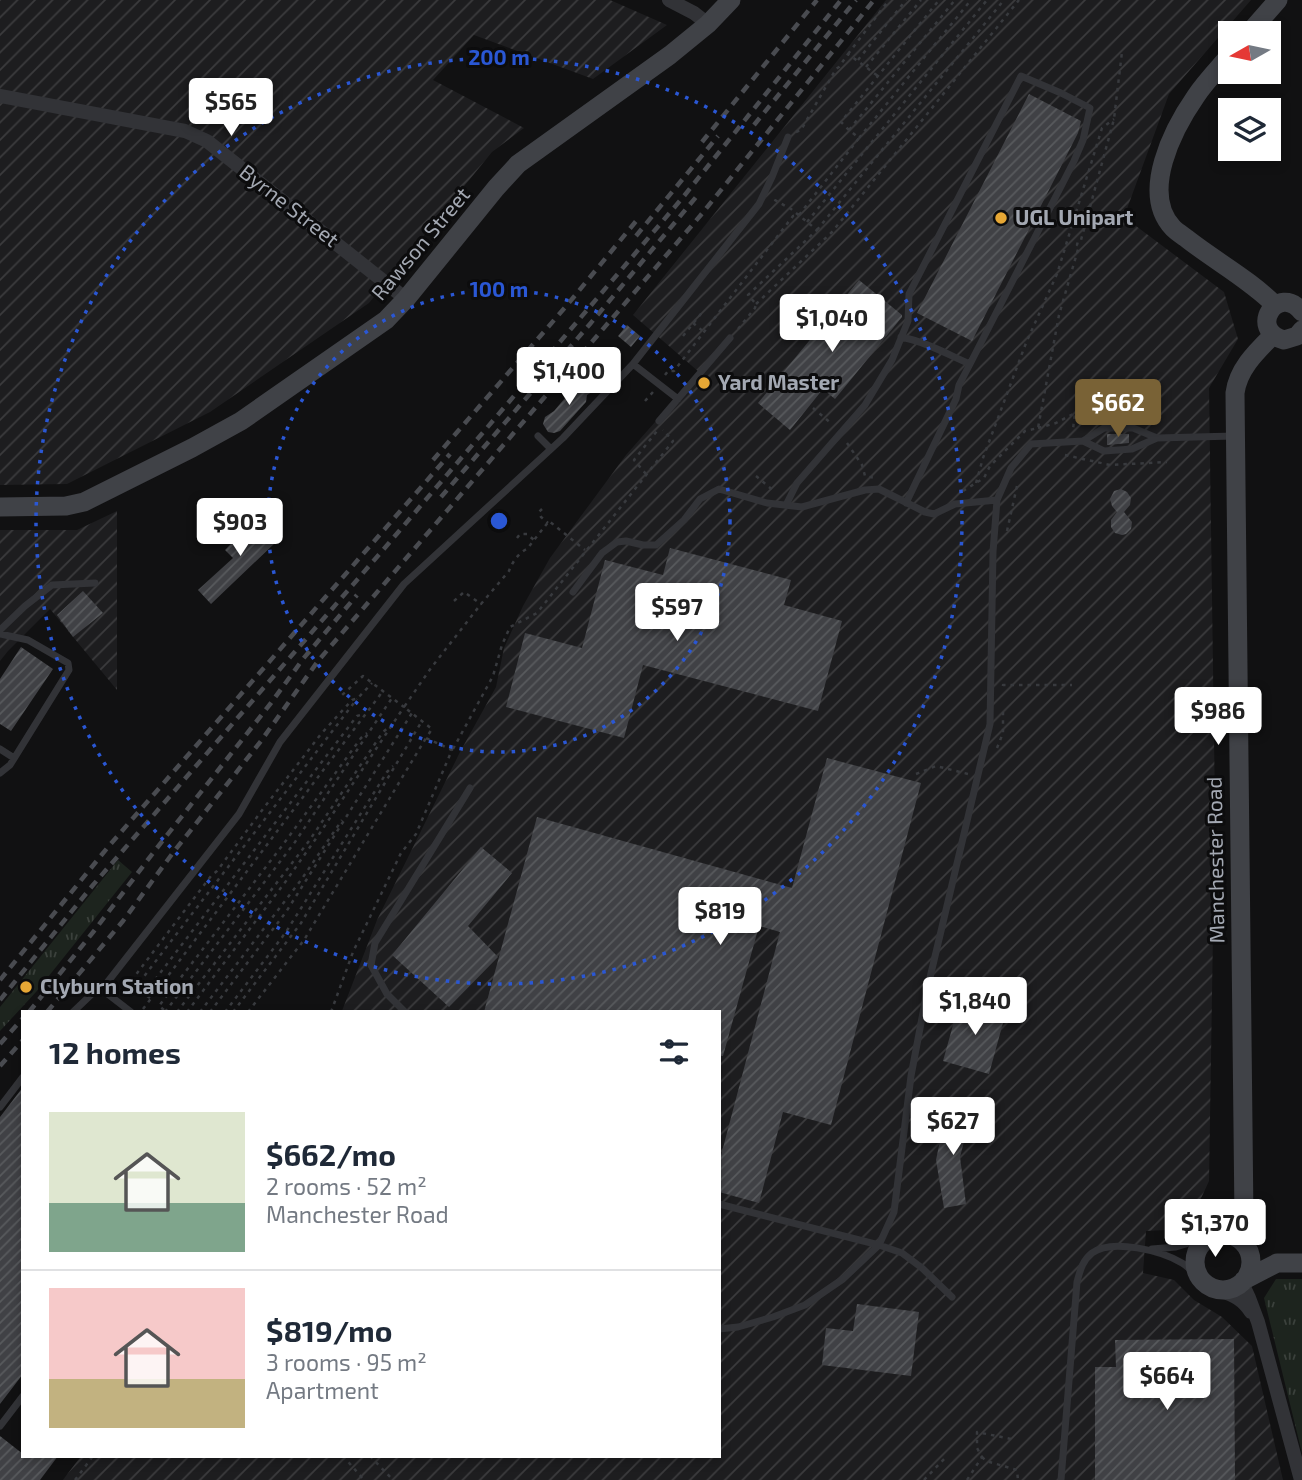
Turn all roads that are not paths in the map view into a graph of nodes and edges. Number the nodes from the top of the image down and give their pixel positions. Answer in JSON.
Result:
{"nodes":[{"id":1,"x":669,"y":0,"type":"edge"},
{"id":2,"x":731,"y":0,"type":"edge"},
{"id":3,"x":1278,"y":0,"type":"edge"},
{"id":4,"x":1260,"y":21,"type":"edge"},
{"id":5,"x":708,"y":24,"type":"junction"},
{"id":6,"x":1218,"y":69,"type":"edge"},
{"id":7,"x":0,"y":96,"type":"edge"},
{"id":8,"x":788,"y":137,"type":"road end"},
{"id":9,"x":406,"y":299,"type":"junction"},
{"id":10,"x":1275,"y":305,"type":"junction"},
{"id":11,"x":1301,"y":307,"type":"edge"},
{"id":12,"x":1302,"y":331,"type":"edge"},
{"id":13,"x":1273,"y":334,"type":"junction"},
{"id":14,"x":901,"y":337,"type":"junction"},
{"id":15,"x":730,"y":338,"type":"road end"},
{"id":16,"x":970,"y":364,"type":"junction"},
{"id":17,"x":633,"y":365,"type":"junction"},
{"id":18,"x":678,"y":399,"type":"junction"},
{"id":19,"x":659,"y":421,"type":"dead end"},
{"id":20,"x":538,"y":436,"type":"dead end"},
{"id":21,"x":1234,"y":436,"type":"junction"},
{"id":22,"x":1157,"y":438,"type":"junction"},
{"id":23,"x":1083,"y":441,"type":"junction"},
{"id":24,"x":551,"y":449,"type":"junction"},
{"id":25,"x":997,"y":500,"type":"junction"},
{"id":26,"x":906,"y":503,"type":"junction"},
{"id":27,"x":786,"y":505,"type":"junction"},
{"id":28,"x":0,"y":507,"type":"edge"},
{"id":29,"x":96,"y":583,"type":"dead end"},
{"id":30,"x":573,"y":592,"type":"dead end"},
{"id":31,"x":0,"y":632,"type":"edge"},
{"id":32,"x":0,"y":749,"type":"edge"},
{"id":33,"x":14,"y":758,"type":"junction"},
{"id":34,"x":0,"y":773,"type":"edge"},
{"id":35,"x":470,"y":788,"type":"dead end"},
{"id":36,"x":100,"y":988,"type":"junction"},
{"id":37,"x":75,"y":1010,"type":"edge"},
{"id":38,"x":128,"y":1010,"type":"edge"},
{"id":39,"x":403,"y":1010,"type":"edge"},
{"id":40,"x":21,"y":1080,"type":"edge"},
{"id":41,"x":0,"y":1107,"type":"edge"},
{"id":42,"x":721,"y":1205,"type":"edge"},
{"id":43,"x":1227,"y":1238,"type":"junction"},
{"id":44,"x":879,"y":1245,"type":"junction"},
{"id":45,"x":1144,"y":1249,"type":"junction"},
{"id":46,"x":1276,"y":1263,"type":"junction"},
{"id":47,"x":1302,"y":1263,"type":"edge"},
{"id":48,"x":1199,"y":1278,"type":"junction"},
{"id":49,"x":1243,"y":1282,"type":"junction"},
{"id":50,"x":1221,"y":1291,"type":"junction"},
{"id":51,"x":952,"y":1297,"type":"dead end"},
{"id":52,"x":1258,"y":1322,"type":"junction"},
{"id":53,"x":721,"y":1329,"type":"edge"},
{"id":54,"x":21,"y":1399,"type":"edge"},
{"id":55,"x":0,"y":1426,"type":"edge"},
{"id":56,"x":1061,"y":1480,"type":"edge"},
{"id":57,"x":1301,"y":1480,"type":"edge"}],
"edges":[{"from":1,"to":5,"type":"street"},
{"from":2,"to":5,"type":"main road","name":"Rawson Street"},
{"from":3,"to":4,"type":"main road"},
{"from":5,"to":9,"type":"main road","name":"Rawson Street"},
{"from":6,"to":10,"type":"main road"},
{"from":7,"to":9,"type":"street","name":"Byrne Street"},
{"from":8,"to":17,"type":"lane"},
{"from":9,"to":28,"type":"main road","name":"Rawson Street"},
{"from":10,"to":11,"type":"main road"},
{"from":10,"to":13,"type":"main road"},
{"from":12,"to":13,"type":"main road"},
{"from":13,"to":21,"type":"main road","name":"Manchester Road"},
{"from":14,"to":16,"type":"lane"},
{"from":14,"to":16,"type":"lane"},
{"from":14,"to":27,"type":"lane"},
{"from":15,"to":18,"type":"lane"},
{"from":16,"to":26,"type":"lane"},
{"from":17,"to":18,"type":"lane"},
{"from":17,"to":24,"type":"lane"},
{"from":18,"to":19,"type":"lane"},
{"from":20,"to":24,"type":"lane"},
{"from":21,"to":22,"type":"lane"},
{"from":21,"to":43,"type":"main road","name":"Manchester Road"},
{"from":22,"to":23,"type":"lane"},
{"from":22,"to":23,"type":"lane"},
{"from":23,"to":25,"type":"lane"},
{"from":24,"to":36,"type":"lane"},
{"from":25,"to":26,"type":"lane"},
{"from":25,"to":44,"type":"lane"},
{"from":26,"to":27,"type":"lane"},
{"from":27,"to":30,"type":"lane"},
{"from":29,"to":31,"type":"lane"},
{"from":31,"to":33,"type":"lane"},
{"from":32,"to":33,"type":"lane"},
{"from":33,"to":34,"type":"lane"},
{"from":35,"to":39,"type":"lane"},
{"from":36,"to":37,"type":"lane"},
{"from":36,"to":38,"type":"lane"},
{"from":40,"to":41,"type":"lane"},
{"from":42,"to":44,"type":"lane"},
{"from":43,"to":45,"type":"lane"},
{"from":43,"to":46,"type":"main road"},
{"from":43,"to":48,"type":"main road"},
{"from":43,"to":49,"type":"main road"},
{"from":44,"to":51,"type":"lane"},
{"from":44,"to":53,"type":"lane"},
{"from":45,"to":48,"type":"lane"},
{"from":45,"to":56,"type":"lane"},
{"from":46,"to":47,"type":"main road"},
{"from":46,"to":49,"type":"main road"},
{"from":48,"to":50,"type":"main road"},
{"from":49,"to":50,"type":"main road"},
{"from":49,"to":52,"type":"street"},
{"from":50,"to":52,"type":"street"},
{"from":52,"to":57,"type":"street"},
{"from":54,"to":55,"type":"lane"}]}
